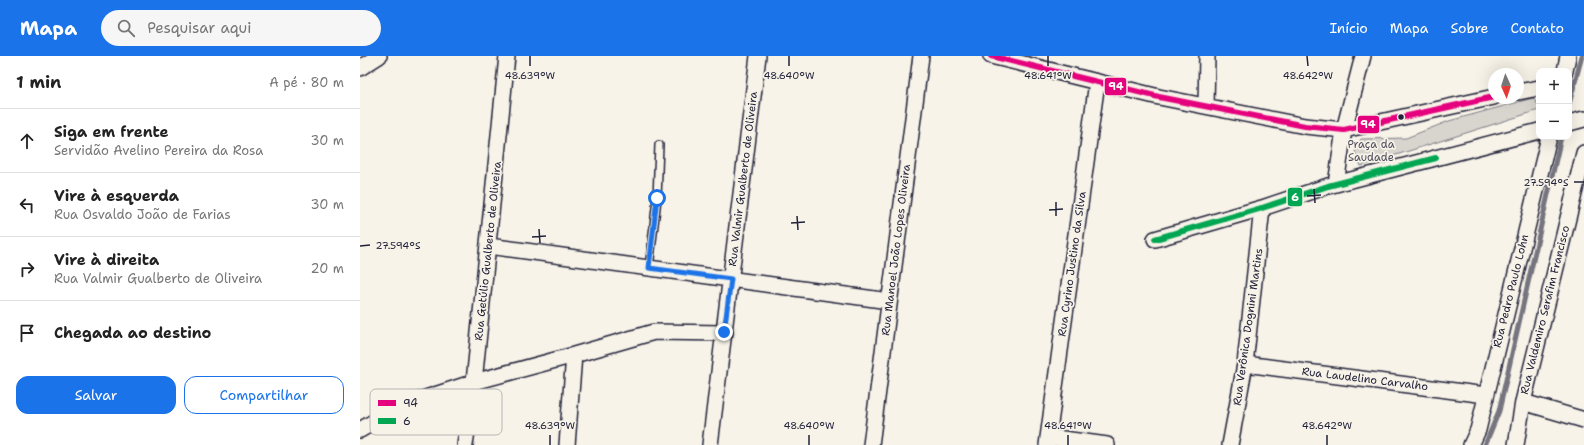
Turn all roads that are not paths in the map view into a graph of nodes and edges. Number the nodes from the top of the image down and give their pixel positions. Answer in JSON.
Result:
{"nodes":[{"id":1,"x":379,"y":56,"type":"edge"},
{"id":2,"x":506,"y":56,"type":"edge"},
{"id":3,"x":758,"y":56,"type":"edge"},
{"id":4,"x":920,"y":56,"type":"edge"},
{"id":5,"x":991,"y":56,"type":"edge"},
{"id":6,"x":1208,"y":56,"type":"edge"},
{"id":7,"x":1363,"y":56,"type":"edge"},
{"id":8,"x":1568,"y":56,"type":"edge"},
{"id":9,"x":360,"y":68,"type":"edge"},
{"id":10,"x":1566,"y":68,"type":"edge"},
{"id":11,"x":1097,"y":82,"type":"junction"},
{"id":12,"x":1536,"y":89,"type":"edge"},
{"id":13,"x":1524,"y":91,"type":"edge"},
{"id":14,"x":1488,"y":99,"type":"edge"},
{"id":15,"x":1206,"y":106,"type":"junction"},
{"id":16,"x":1584,"y":119,"type":"edge"},
{"id":17,"x":1572,"y":122,"type":"edge"},
{"id":18,"x":1344,"y":130,"type":"junction"},
{"id":19,"x":1536,"y":132,"type":"edge"},
{"id":20,"x":1548,"y":140,"type":"edge"},
{"id":21,"x":659,"y":145,"type":"dead end"},
{"id":22,"x":1584,"y":153,"type":"edge"},
{"id":23,"x":1336,"y":184,"type":"junction"},
{"id":24,"x":1262,"y":208,"type":"junction"},
{"id":25,"x":1155,"y":239,"type":"dead end"},
{"id":26,"x":489,"y":246,"type":"junction"},
{"id":27,"x":649,"y":268,"type":"junction"},
{"id":28,"x":731,"y":279,"type":"junction"},
{"id":29,"x":889,"y":301,"type":"junction"},
{"id":30,"x":724,"y":332,"type":"junction"},
{"id":31,"x":574,"y":355,"type":"junction"},
{"id":32,"x":1245,"y":364,"type":"junction"},
{"id":33,"x":474,"y":382,"type":"junction"},
{"id":34,"x":453,"y":389,"type":"edge"},
{"id":35,"x":473,"y":389,"type":"edge"},
{"id":36,"x":1486,"y":395,"type":"junction"},
{"id":37,"x":1523,"y":402,"type":"junction"},
{"id":38,"x":1584,"y":420,"type":"edge"},
{"id":39,"x":370,"y":424,"type":"edge"},
{"id":40,"x":360,"y":430,"type":"edge"},
{"id":41,"x":466,"y":435,"type":"edge"},
{"id":42,"x":1048,"y":441,"type":"edge"},
{"id":43,"x":464,"y":445,"type":"edge"},
{"id":44,"x":567,"y":445,"type":"edge"},
{"id":45,"x":710,"y":445,"type":"edge"},
{"id":46,"x":871,"y":445,"type":"edge"},
{"id":47,"x":1107,"y":445,"type":"edge"},
{"id":48,"x":1230,"y":445,"type":"edge"},
{"id":49,"x":1471,"y":445,"type":"edge"},
{"id":50,"x":1516,"y":445,"type":"edge"}],
"edges":[{"from":1,"to":9,"type":"street"},
{"from":2,"to":26,"type":"street","name":"Rua Getúlio Gualberto de Oliveira"},
{"from":3,"to":28,"type":"street","name":"Rua Valmir Gualberto de Oliveira"},
{"from":4,"to":29,"type":"street","name":"Rua Manoel João Lopes Oliveira"},
{"from":5,"to":11,"type":"street"},
{"from":6,"to":15,"type":"street"},
{"from":7,"to":18,"type":"street"},
{"from":8,"to":10,"type":"street"},
{"from":11,"to":15,"type":"street"},
{"from":11,"to":42,"type":"street","name":"Rua Cyrino Justino da Silva"},
{"from":12,"to":13,"type":"street"},
{"from":14,"to":18,"type":"street"},
{"from":15,"to":18,"type":"street"},
{"from":16,"to":17,"type":"street"},
{"from":18,"to":23,"type":"street"},
{"from":19,"to":23,"type":"street"},
{"from":20,"to":36,"type":"street","name":"Rua Pedro Paulo Lohn"},
{"from":21,"to":27,"type":"lane"},
{"from":22,"to":37,"type":"street","name":"Rua Valdemiro Serafim Francisco"},
{"from":23,"to":24,"type":"street"},
{"from":24,"to":25,"type":"street"},
{"from":24,"to":32,"type":"street","name":"Rua Verônica Dognini Martins"},
{"from":26,"to":27,"type":"street"},
{"from":26,"to":33,"type":"street","name":"Rua Getúlio Gualberto de Oliveira"},
{"from":27,"to":28,"type":"street"},
{"from":28,"to":29,"type":"street"},
{"from":28,"to":30,"type":"street","name":"Rua Valmir Gualberto de Oliveira"},
{"from":29,"to":46,"type":"street","name":"Rua Manoel João Lopes Oliveira"},
{"from":30,"to":31,"type":"street"},
{"from":30,"to":45,"type":"street","name":"Rua Valmir Gualberto de Oliveira"},
{"from":31,"to":33,"type":"street"},
{"from":31,"to":44,"type":"street"},
{"from":32,"to":36,"type":"street","name":"Rua Laudelino Carvalho"},
{"from":32,"to":48,"type":"street","name":"Rua Verônica Dognini Martins"},
{"from":33,"to":34,"type":"street"},
{"from":33,"to":35,"type":"street","name":"Rua Getúlio Gualberto de Oliveira"},
{"from":36,"to":49,"type":"street","name":"Rua Pedro Paulo Lohn"},
{"from":37,"to":38,"type":"street"},
{"from":37,"to":50,"type":"street","name":"Rua Valdemiro Serafim Francisco"},
{"from":39,"to":40,"type":"street"},
{"from":41,"to":43,"type":"street","name":"Rua Getúlio Gualberto de Oliveira"},
{"from":42,"to":47,"type":"street"}]}
